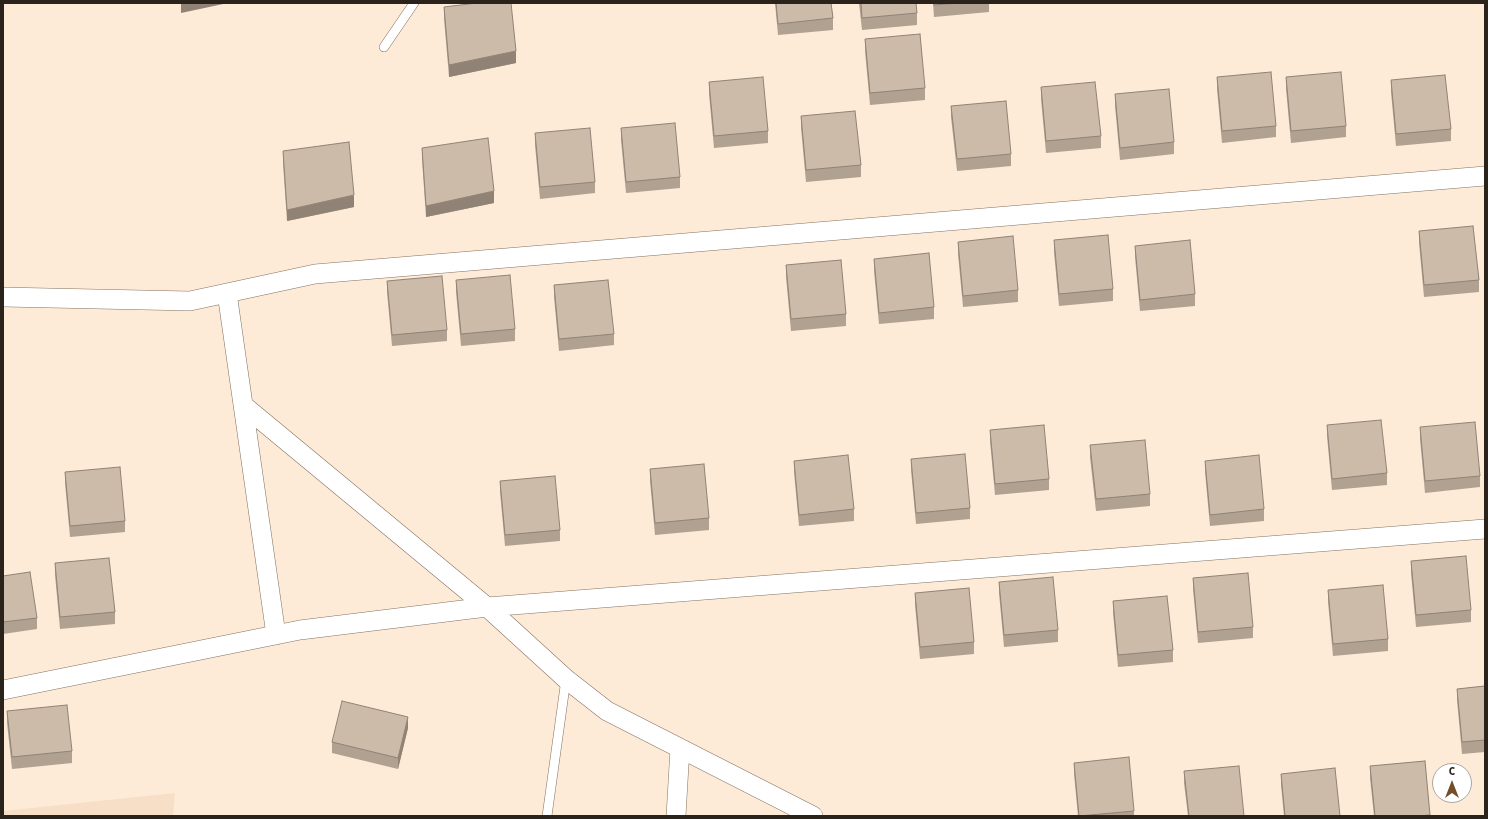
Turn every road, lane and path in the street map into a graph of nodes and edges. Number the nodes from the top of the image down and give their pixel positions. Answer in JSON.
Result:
{"nodes":[{"id":1,"x":414,"y":3,"type":"edge"},
{"id":2,"x":384,"y":47,"type":"dead end"},
{"id":3,"x":1485,"y":176,"type":"edge"},
{"id":4,"x":227,"y":293,"type":"junction"},
{"id":5,"x":3,"y":297,"type":"edge"},
{"id":6,"x":243,"y":405,"type":"junction"},
{"id":7,"x":1485,"y":529,"type":"edge"},
{"id":8,"x":487,"y":607,"type":"junction"},
{"id":9,"x":276,"y":635,"type":"junction"},
{"id":10,"x":566,"y":679,"type":"junction"},
{"id":11,"x":3,"y":690,"type":"edge"},
{"id":12,"x":680,"y":748,"type":"junction"},
{"id":13,"x":547,"y":816,"type":"edge"},
{"id":14,"x":676,"y":816,"type":"edge"},
{"id":15,"x":813,"y":816,"type":"edge"}],
"edges":[{"from":1,"to":2,"type":"lane"},
{"from":3,"to":4,"type":"street"},
{"from":4,"to":5,"type":"street"},
{"from":4,"to":6,"type":"street"},
{"from":6,"to":8,"type":"street"},
{"from":6,"to":9,"type":"street"},
{"from":7,"to":8,"type":"street"},
{"from":8,"to":9,"type":"street"},
{"from":8,"to":10,"type":"street"},
{"from":9,"to":11,"type":"street"},
{"from":10,"to":12,"type":"street"},
{"from":10,"to":13,"type":"lane"},
{"from":12,"to":14,"type":"street"},
{"from":12,"to":15,"type":"street"}]}
